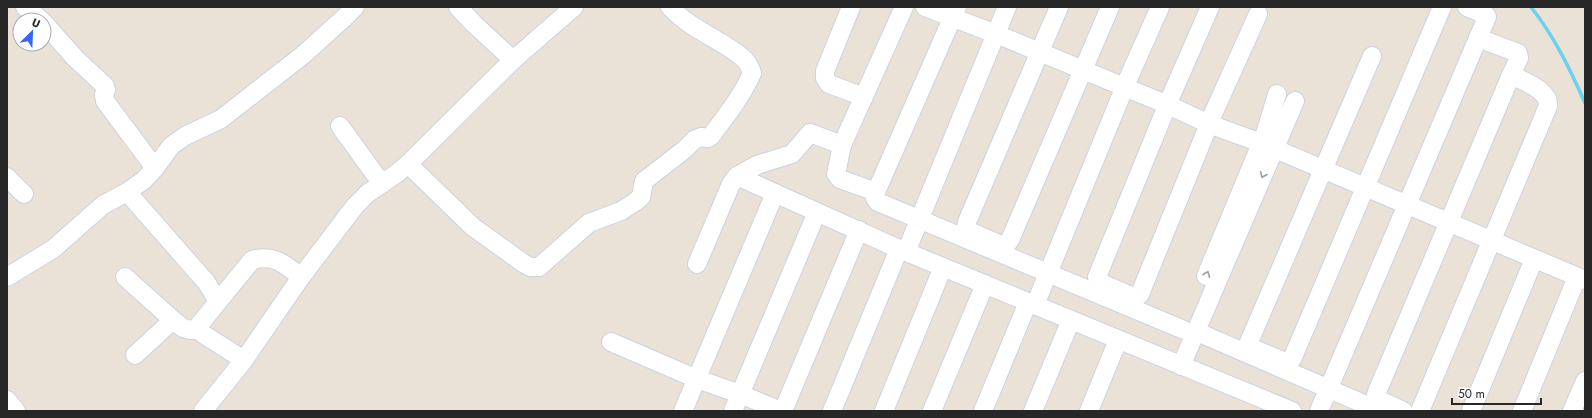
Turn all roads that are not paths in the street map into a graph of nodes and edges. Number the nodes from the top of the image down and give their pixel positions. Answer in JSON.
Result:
{"nodes":[{"id":1,"x":355,"y":7,"type":"edge"},
{"id":2,"x":458,"y":7,"type":"edge"},
{"id":3,"x":574,"y":7,"type":"edge"},
{"id":4,"x":670,"y":7,"type":"edge"},
{"id":5,"x":851,"y":7,"type":"edge"},
{"id":6,"x":904,"y":7,"type":"edge"},
{"id":7,"x":925,"y":7,"type":"edge"},
{"id":8,"x":1007,"y":7,"type":"edge"},
{"id":9,"x":1059,"y":7,"type":"edge"},
{"id":10,"x":1110,"y":7,"type":"edge"},
{"id":11,"x":1160,"y":7,"type":"edge"},
{"id":12,"x":1210,"y":7,"type":"edge"},
{"id":13,"x":1442,"y":7,"type":"edge"},
{"id":14,"x":1467,"y":7,"type":"edge"},
{"id":15,"x":954,"y":10,"type":"edge"},
{"id":16,"x":1258,"y":14,"type":"dead end"},
{"id":17,"x":997,"y":30,"type":"junction"},
{"id":18,"x":52,"y":32,"type":"edge"},
{"id":19,"x":1478,"y":38,"type":"junction"},
{"id":20,"x":1041,"y":47,"type":"junction"},
{"id":21,"x":1372,"y":56,"type":"dead end"},
{"id":22,"x":513,"y":60,"type":"junction"},
{"id":23,"x":1085,"y":65,"type":"junction"},
{"id":24,"x":1511,"y":76,"type":"junction"},
{"id":25,"x":1127,"y":83,"type":"junction"},
{"id":26,"x":1277,"y":94,"type":"dead end"},
{"id":27,"x":864,"y":97,"type":"junction"},
{"id":28,"x":1169,"y":100,"type":"junction"},
{"id":29,"x":1295,"y":101,"type":"dead end"},
{"id":30,"x":1211,"y":119,"type":"junction"},
{"id":31,"x":340,"y":126,"type":"dead end"},
{"id":32,"x":1269,"y":141,"type":"junction"},
{"id":33,"x":842,"y":146,"type":"junction"},
{"id":34,"x":408,"y":164,"type":"junction"},
{"id":35,"x":1325,"y":165,"type":"junction"},
{"id":36,"x":155,"y":168,"type":"junction"},
{"id":37,"x":737,"y":176,"type":"junction"},
{"id":38,"x":7,"y":177,"type":"edge"},
{"id":39,"x":1367,"y":182,"type":"junction"},
{"id":40,"x":382,"y":184,"type":"junction"},
{"id":41,"x":127,"y":192,"type":"junction"},
{"id":42,"x":876,"y":192,"type":"junction"},
{"id":43,"x":775,"y":193,"type":"junction"},
{"id":44,"x":24,"y":194,"type":"dead end"},
{"id":45,"x":1409,"y":200,"type":"junction"},
{"id":46,"x":818,"y":212,"type":"junction"},
{"id":47,"x":1451,"y":218,"type":"junction"},
{"id":48,"x":919,"y":220,"type":"junction"},
{"id":49,"x":859,"y":230,"type":"junction"},
{"id":50,"x":1494,"y":236,"type":"junction"},
{"id":51,"x":903,"y":250,"type":"junction"},
{"id":52,"x":1534,"y":259,"type":"junction"},
{"id":53,"x":696,"y":264,"type":"dead end"},
{"id":54,"x":943,"y":267,"type":"junction"},
{"id":55,"x":1048,"y":274,"type":"junction"},
{"id":56,"x":1582,"y":276,"type":"edge"},
{"id":57,"x":7,"y":277,"type":"edge"},
{"id":58,"x":125,"y":277,"type":"dead end"},
{"id":59,"x":301,"y":277,"type":"junction"},
{"id":60,"x":985,"y":284,"type":"junction"},
{"id":61,"x":218,"y":301,"type":"junction"},
{"id":62,"x":1032,"y":304,"type":"junction"},
{"id":63,"x":173,"y":320,"type":"junction"},
{"id":64,"x":1071,"y":320,"type":"junction"},
{"id":65,"x":199,"y":330,"type":"junction"},
{"id":66,"x":1189,"y":331,"type":"junction"},
{"id":67,"x":1118,"y":340,"type":"junction"},
{"id":68,"x":610,"y":342,"type":"dead end"},
{"id":69,"x":135,"y":355,"type":"dead end"},
{"id":70,"x":244,"y":360,"type":"junction"},
{"id":71,"x":1176,"y":364,"type":"junction"},
{"id":72,"x":697,"y":379,"type":"junction"},
{"id":73,"x":1585,"y":380,"type":"edge"},
{"id":74,"x":1328,"y":389,"type":"junction"},
{"id":75,"x":740,"y":394,"type":"junction"},
{"id":76,"x":7,"y":400,"type":"edge"},
{"id":77,"x":16,"y":411,"type":"edge"},
{"id":78,"x":203,"y":411,"type":"edge"},
{"id":79,"x":683,"y":411,"type":"edge"},
{"id":80,"x":732,"y":411,"type":"edge"},
{"id":81,"x":782,"y":411,"type":"edge"},
{"id":82,"x":832,"y":411,"type":"edge"},
{"id":83,"x":884,"y":411,"type":"edge"},
{"id":84,"x":932,"y":411,"type":"edge"},
{"id":85,"x":983,"y":411,"type":"edge"},
{"id":86,"x":1033,"y":411,"type":"edge"},
{"id":87,"x":1089,"y":411,"type":"edge"},
{"id":88,"x":1292,"y":411,"type":"edge"},
{"id":89,"x":1319,"y":411,"type":"edge"},
{"id":90,"x":1380,"y":411,"type":"edge"},
{"id":91,"x":1403,"y":411,"type":"edge"},
{"id":92,"x":1420,"y":411,"type":"edge"},
{"id":93,"x":1470,"y":411,"type":"edge"},
{"id":94,"x":1522,"y":411,"type":"edge"},
{"id":95,"x":1572,"y":411,"type":"edge"}],
"edges":[{"from":1,"to":36,"type":"street"},
{"from":2,"to":22,"type":"street"},
{"from":3,"to":22,"type":"street"},
{"from":4,"to":34,"type":"street"},
{"from":5,"to":27,"type":"street"},
{"from":6,"to":27,"type":"street"},
{"from":7,"to":15,"type":"street"},
{"from":8,"to":17,"type":"street"},
{"from":9,"to":20,"type":"street"},
{"from":10,"to":23,"type":"street"},
{"from":11,"to":25,"type":"street"},
{"from":12,"to":28,"type":"street"},
{"from":13,"to":39,"type":"street"},
{"from":14,"to":19,"type":"street"},
{"from":15,"to":17,"type":"street"},
{"from":15,"to":42,"type":"street"},
{"from":16,"to":30,"type":"street"},
{"from":17,"to":20,"type":"street"},
{"from":17,"to":48,"type":"street"},
{"from":18,"to":36,"type":"street"},
{"from":19,"to":24,"type":"street"},
{"from":19,"to":45,"type":"street"},
{"from":20,"to":23,"type":"street"},
{"from":20,"to":23,"type":"street"},
{"from":21,"to":35,"type":"street"},
{"from":22,"to":34,"type":"street"},
{"from":23,"to":25,"type":"street"},
{"from":24,"to":47,"type":"street"},
{"from":24,"to":50,"type":"street"},
{"from":25,"to":28,"type":"street"},
{"from":25,"to":55,"type":"street"},
{"from":26,"to":32,"type":"street"},
{"from":27,"to":33,"type":"street"},
{"from":28,"to":30,"type":"street"},
{"from":28,"to":30,"type":"street"},
{"from":29,"to":32,"type":"street"},
{"from":30,"to":32,"type":"street"},
{"from":31,"to":40,"type":"street"},
{"from":32,"to":35,"type":"street"},
{"from":32,"to":66,"type":"street"},
{"from":33,"to":37,"type":"street"},
{"from":33,"to":42,"type":"street"},
{"from":34,"to":40,"type":"street"},
{"from":35,"to":39,"type":"street"},
{"from":35,"to":39,"type":"street"},
{"from":36,"to":41,"type":"street"},
{"from":37,"to":43,"type":"street"},
{"from":37,"to":53,"type":"street"},
{"from":38,"to":44,"type":"street"},
{"from":39,"to":45,"type":"street"},
{"from":40,"to":59,"type":"street"},
{"from":41,"to":57,"type":"street"},
{"from":41,"to":61,"type":"street"},
{"from":42,"to":48,"type":"street"},
{"from":43,"to":46,"type":"street"},
{"from":43,"to":72,"type":"street"},
{"from":45,"to":47,"type":"street"},
{"from":45,"to":74,"type":"street"},
{"from":46,"to":49,"type":"street"},
{"from":46,"to":75,"type":"street"},
{"from":47,"to":50,"type":"street"},
{"from":47,"to":91,"type":"street"},
{"from":48,"to":51,"type":"street"},
{"from":48,"to":55,"type":"street"},
{"from":49,"to":51,"type":"street"},
{"from":49,"to":81,"type":"street"},
{"from":50,"to":52,"type":"street"},
{"from":50,"to":56,"type":"street"},
{"from":50,"to":92,"type":"street"},
{"from":51,"to":54,"type":"street"},
{"from":51,"to":82,"type":"street"},
{"from":52,"to":56,"type":"street"},
{"from":52,"to":93,"type":"street"},
{"from":54,"to":60,"type":"street"},
{"from":54,"to":83,"type":"street"},
{"from":55,"to":62,"type":"street"},
{"from":55,"to":66,"type":"street"},
{"from":56,"to":94,"type":"street"},
{"from":58,"to":63,"type":"street"},
{"from":59,"to":61,"type":"street"},
{"from":59,"to":70,"type":"street"},
{"from":60,"to":62,"type":"street"},
{"from":60,"to":84,"type":"street"},
{"from":61,"to":65,"type":"street"},
{"from":62,"to":64,"type":"street"},
{"from":62,"to":85,"type":"street"},
{"from":63,"to":65,"type":"street"},
{"from":63,"to":69,"type":"street"},
{"from":64,"to":67,"type":"street"},
{"from":64,"to":86,"type":"street"},
{"from":65,"to":70,"type":"street"},
{"from":66,"to":71,"type":"street"},
{"from":66,"to":74,"type":"street"},
{"from":67,"to":71,"type":"street"},
{"from":67,"to":87,"type":"street"},
{"from":68,"to":72,"type":"street"},
{"from":70,"to":78,"type":"street"},
{"from":71,"to":88,"type":"street"},
{"from":72,"to":75,"type":"street"},
{"from":72,"to":79,"type":"street"},
{"from":73,"to":95,"type":"street"},
{"from":74,"to":89,"type":"street"},
{"from":74,"to":90,"type":"street"},
{"from":75,"to":80,"type":"street"},
{"from":75,"to":81,"type":"street"},
{"from":76,"to":77,"type":"street"}]}
